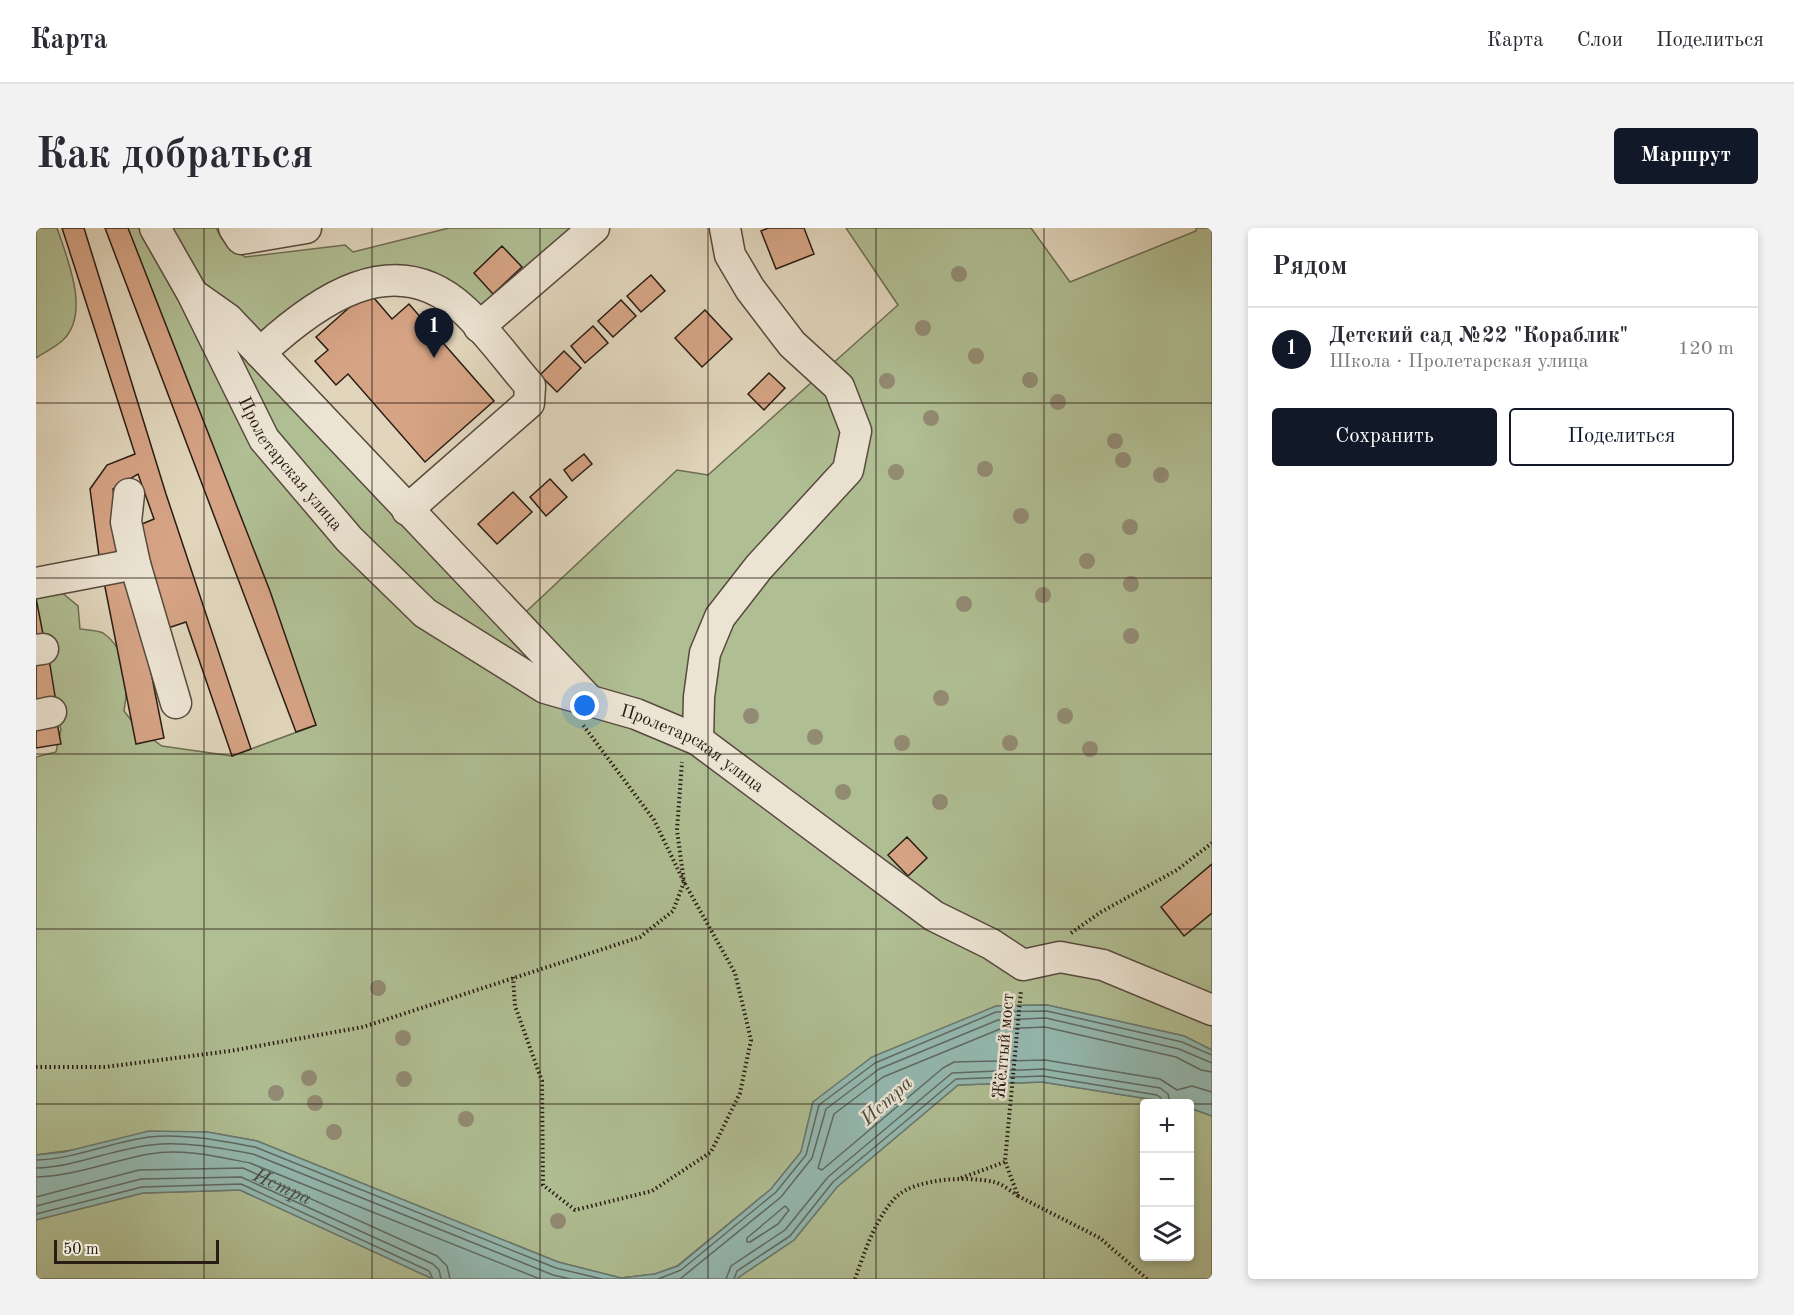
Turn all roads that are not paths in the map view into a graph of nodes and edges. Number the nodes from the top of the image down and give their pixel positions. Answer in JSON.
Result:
{"nodes":[{"id":1,"x":154,"y":228,"type":"edge"},
{"id":2,"x":234,"y":228,"type":"edge"},
{"id":3,"x":306,"y":228,"type":"edge"},
{"id":4,"x":594,"y":228,"type":"edge"},
{"id":5,"x":725,"y":228,"type":"edge"},
{"id":6,"x":192,"y":293,"type":"junction"},
{"id":7,"x":479,"y":327,"type":"junction"},
{"id":8,"x":260,"y":353,"type":"junction"},
{"id":9,"x":129,"y":494,"type":"dead end"},
{"id":10,"x":407,"y":510,"type":"junction"},
{"id":11,"x":135,"y":564,"type":"junction"},
{"id":12,"x":36,"y":582,"type":"edge"},
{"id":13,"x":176,"y":703,"type":"dead end"},
{"id":14,"x":583,"y":710,"type":"junction"},
{"id":15,"x":698,"y":740,"type":"junction"},
{"id":16,"x":1212,"y":1010,"type":"edge"}],
"edges":[{"from":1,"to":6,"type":"street","name":"Пролетарская улица"},
{"from":2,"to":3,"type":"street"},
{"from":4,"to":7,"type":"street"},
{"from":5,"to":15,"type":"street"},
{"from":6,"to":8,"type":"street"},
{"from":6,"to":14,"type":"street","name":"Пролетарская улица"},
{"from":7,"to":8,"type":"street"},
{"from":7,"to":10,"type":"street"},
{"from":8,"to":10,"type":"street"},
{"from":9,"to":11,"type":"street"},
{"from":10,"to":14,"type":"street"},
{"from":11,"to":12,"type":"street"},
{"from":11,"to":13,"type":"street"},
{"from":14,"to":15,"type":"street","name":"Пролетарская улица"},
{"from":15,"to":16,"type":"street","name":"Пролетарская улица"}]}
